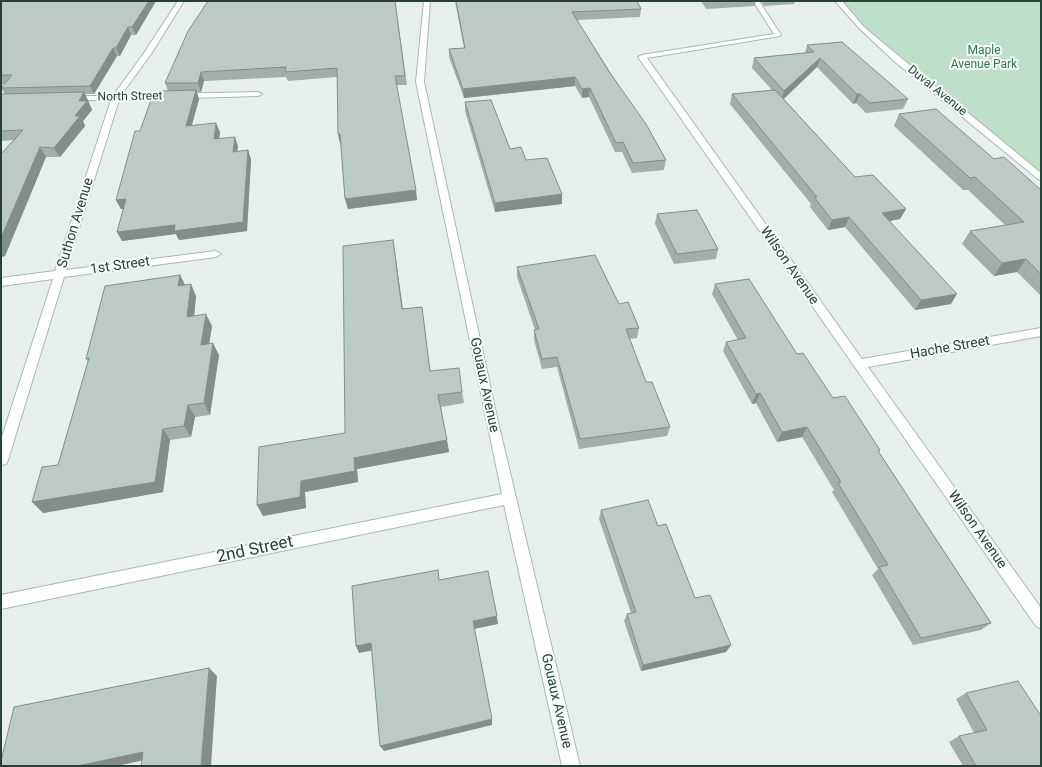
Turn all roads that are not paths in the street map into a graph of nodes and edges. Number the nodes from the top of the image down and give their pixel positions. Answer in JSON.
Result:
{"nodes":[{"id":1,"x":181,"y":1,"type":"edge"},
{"id":2,"x":427,"y":1,"type":"edge"},
{"id":3,"x":756,"y":1,"type":"edge"},
{"id":4,"x":838,"y":1,"type":"edge"},
{"id":5,"x":258,"y":94,"type":"dead end"},
{"id":6,"x":61,"y":98,"type":"edge"},
{"id":7,"x":116,"y":98,"type":"junction"},
{"id":8,"x":1041,"y":177,"type":"edge"},
{"id":9,"x":216,"y":254,"type":"dead end"},
{"id":10,"x":60,"y":274,"type":"junction"},
{"id":11,"x":1,"y":282,"type":"edge"},
{"id":12,"x":1041,"y":332,"type":"edge"},
{"id":13,"x":859,"y":364,"type":"junction"},
{"id":14,"x":1,"y":460,"type":"edge"},
{"id":15,"x":509,"y":498,"type":"junction"},
{"id":16,"x":1,"y":602,"type":"edge"},
{"id":17,"x":1041,"y":621,"type":"edge"},
{"id":18,"x":571,"y":766,"type":"edge"}],
"edges":[{"from":1,"to":7,"type":"street","name":"Suthon Avenue"},
{"from":2,"to":15,"type":"street","name":"Gouaux Avenue"},
{"from":3,"to":13,"type":"street","name":"Wilson Avenue"},
{"from":4,"to":8,"type":"street","name":"Duval Avenue"},
{"from":5,"to":7,"type":"street","name":"North Street"},
{"from":6,"to":7,"type":"street","name":"North Street"},
{"from":7,"to":10,"type":"street","name":"Suthon Avenue"},
{"from":9,"to":10,"type":"street","name":"1st Street"},
{"from":10,"to":11,"type":"street","name":"1st Street"},
{"from":10,"to":14,"type":"street","name":"Suthon Avenue"},
{"from":12,"to":13,"type":"street","name":"Hache Street"},
{"from":13,"to":17,"type":"street","name":"Wilson Avenue"},
{"from":15,"to":16,"type":"street","name":"2nd Street"},
{"from":15,"to":18,"type":"street","name":"Gouaux Avenue"}]}
